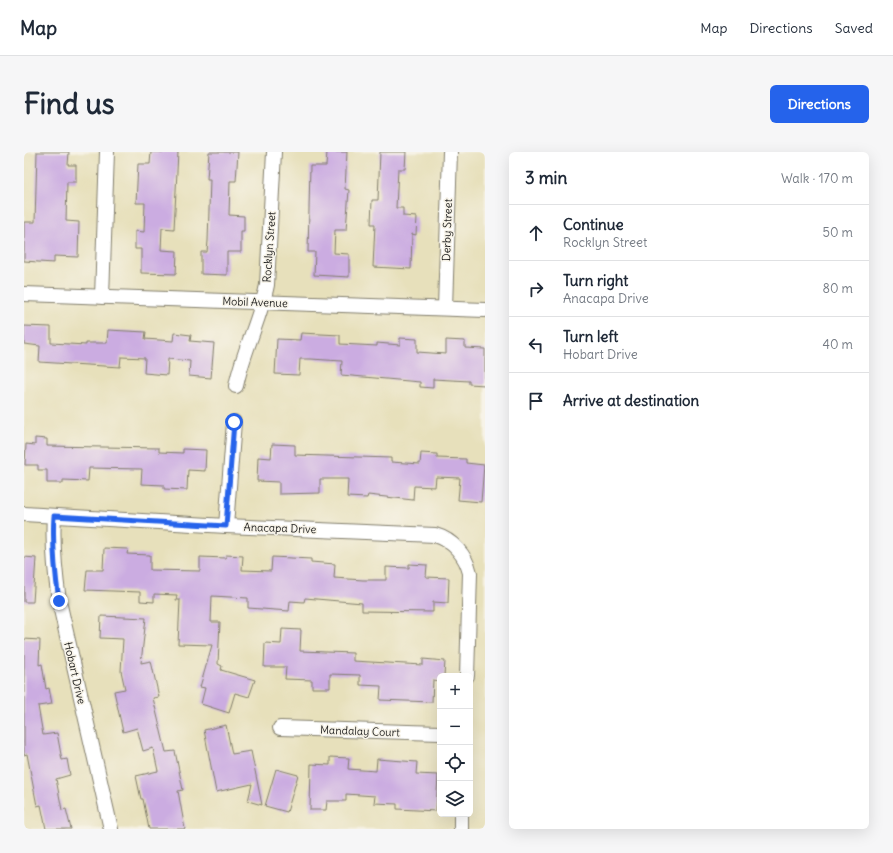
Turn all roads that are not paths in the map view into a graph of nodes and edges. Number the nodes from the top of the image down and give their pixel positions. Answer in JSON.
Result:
{"nodes":[{"id":1,"x":107,"y":152,"type":"edge"},
{"id":2,"x":274,"y":152,"type":"edge"},
{"id":3,"x":450,"y":152,"type":"edge"},
{"id":4,"x":24,"y":294,"type":"edge"},
{"id":5,"x":102,"y":297,"type":"junction"},
{"id":6,"x":264,"y":302,"type":"junction"},
{"id":7,"x":445,"y":308,"type":"junction"},
{"id":8,"x":485,"y":310,"type":"edge"},
{"id":9,"x":236,"y":386,"type":"dead end"},
{"id":10,"x":234,"y":422,"type":"dead end"},
{"id":11,"x":24,"y":514,"type":"edge"},
{"id":12,"x":54,"y":516,"type":"junction"},
{"id":13,"x":226,"y":526,"type":"junction"},
{"id":14,"x":467,"y":673,"type":"edge"},
{"id":15,"x":280,"y":728,"type":"dead end"},
{"id":16,"x":437,"y":733,"type":"edge"},
{"id":17,"x":461,"y":817,"type":"edge"},
{"id":18,"x":111,"y":829,"type":"edge"},
{"id":19,"x":461,"y":829,"type":"edge"}],
"edges":[{"from":1,"to":5,"type":"street"},
{"from":2,"to":6,"type":"street","name":"Rocklyn Street"},
{"from":3,"to":7,"type":"street","name":"Derby Street"},
{"from":4,"to":5,"type":"street","name":"Mobil Avenue"},
{"from":5,"to":6,"type":"street","name":"Mobil Avenue"},
{"from":6,"to":7,"type":"street","name":"Mobil Avenue"},
{"from":6,"to":9,"type":"street","name":"Rocklyn Street"},
{"from":7,"to":8,"type":"street","name":"Mobil Avenue"},
{"from":10,"to":13,"type":"street"},
{"from":11,"to":12,"type":"street","name":"Anacapa Drive"},
{"from":12,"to":13,"type":"street","name":"Anacapa Drive"},
{"from":12,"to":18,"type":"street","name":"Hobart Drive"},
{"from":13,"to":14,"type":"street","name":"Anacapa Drive"},
{"from":15,"to":16,"type":"street","name":"Mandalay Court"},
{"from":17,"to":19,"type":"street"}]}
